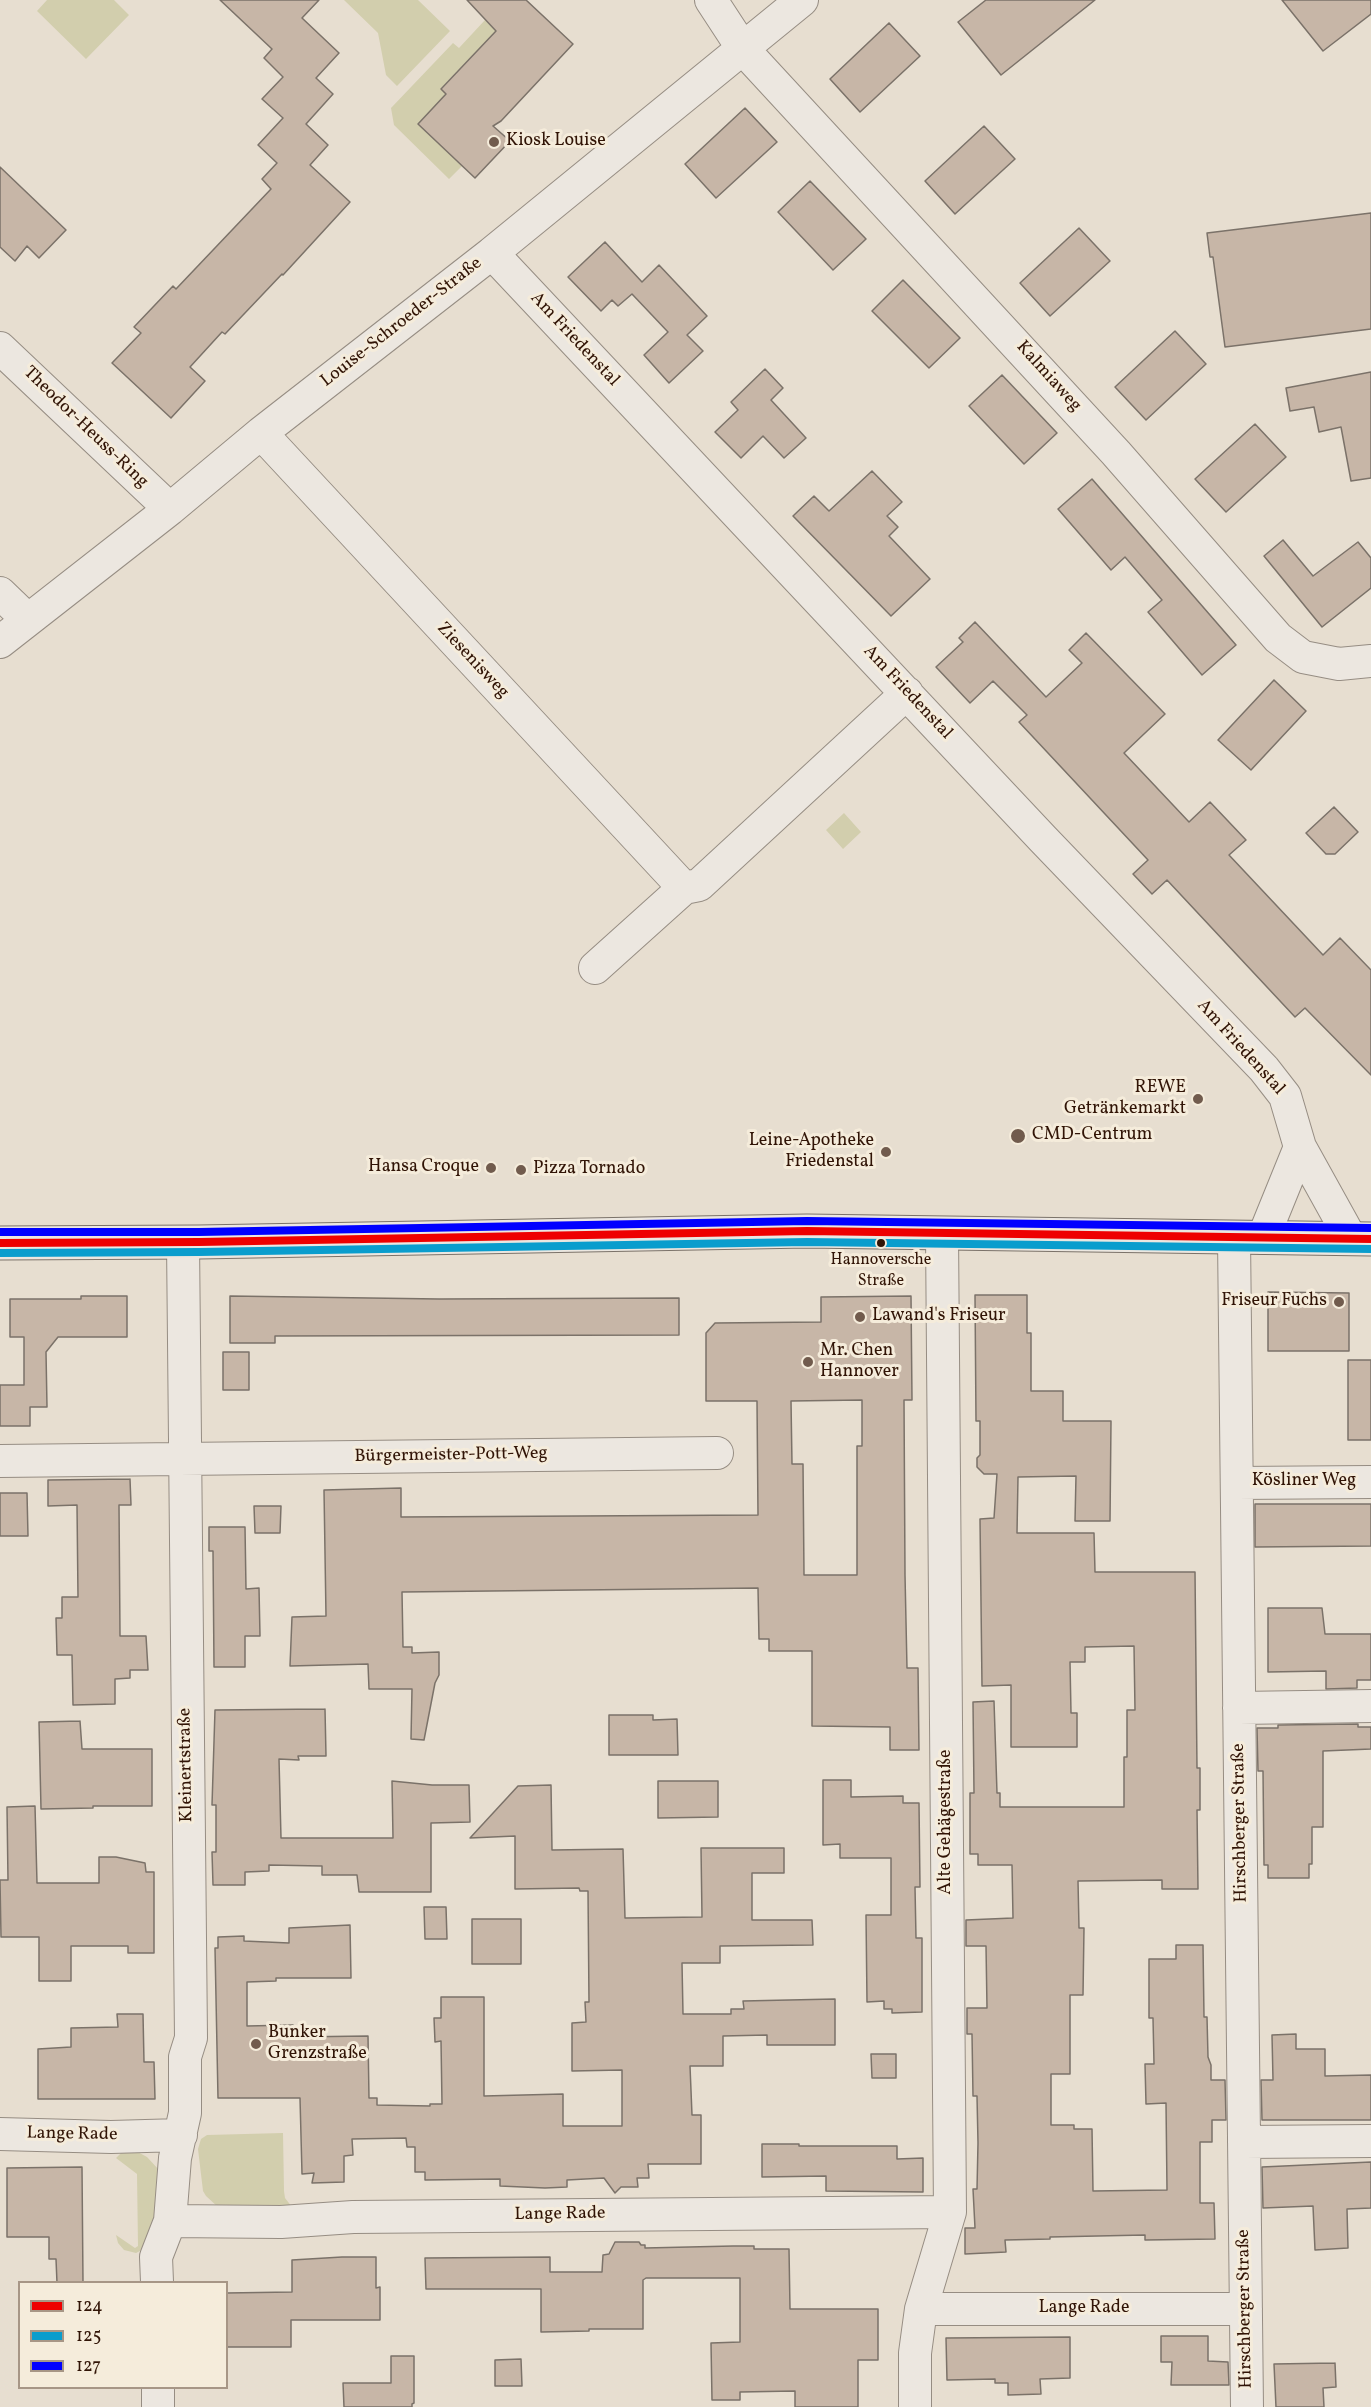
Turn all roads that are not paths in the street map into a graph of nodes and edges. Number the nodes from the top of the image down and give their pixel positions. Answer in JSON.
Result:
{"nodes":[{"id":1,"x":711,"y":0,"type":"edge"},
{"id":2,"x":802,"y":0,"type":"edge"},
{"id":3,"x":743,"y":50,"type":"junction"},
{"id":4,"x":492,"y":252,"type":"junction"},
{"id":5,"x":0,"y":348,"type":"edge"},
{"id":6,"x":261,"y":433,"type":"junction"},
{"id":7,"x":170,"y":509,"type":"junction"},
{"id":8,"x":0,"y":593,"type":"edge"},
{"id":9,"x":28,"y":620,"type":"junction"},
{"id":10,"x":0,"y":642,"type":"edge"},
{"id":11,"x":1371,"y":662,"type":"edge"},
{"id":12,"x":907,"y":693,"type":"junction"},
{"id":13,"x":684,"y":888,"type":"junction"},
{"id":14,"x":595,"y":968,"type":"dead end"},
{"id":15,"x":1300,"y":1147,"type":"junction"},
{"id":16,"x":942,"y":1233,"type":"junction"},
{"id":17,"x":1248,"y":1238,"type":"junction"},
{"id":18,"x":1361,"y":1239,"type":"edge"},
{"id":19,"x":183,"y":1242,"type":"junction"},
{"id":20,"x":0,"y":1243,"type":"edge"},
{"id":21,"x":717,"y":1453,"type":"dead end"},
{"id":22,"x":0,"y":1461,"type":"edge"},
{"id":23,"x":185,"y":1461,"type":"junction"},
{"id":24,"x":1371,"y":1482,"type":"edge"},
{"id":25,"x":1236,"y":1483,"type":"junction"},
{"id":26,"x":1371,"y":1706,"type":"edge"},
{"id":27,"x":1239,"y":1708,"type":"junction"},
{"id":28,"x":0,"y":2134,"type":"edge"},
{"id":29,"x":181,"y":2135,"type":"junction"},
{"id":30,"x":1371,"y":2141,"type":"edge"},
{"id":31,"x":1244,"y":2142,"type":"junction"},
{"id":32,"x":950,"y":2211,"type":"junction"},
{"id":33,"x":170,"y":2221,"type":"junction"},
{"id":34,"x":157,"y":2281,"type":"edge"},
{"id":35,"x":921,"y":2309,"type":"junction"},
{"id":36,"x":1246,"y":2309,"type":"junction"},
{"id":37,"x":158,"y":2389,"type":"edge"},
{"id":38,"x":158,"y":2407,"type":"edge"},
{"id":39,"x":915,"y":2407,"type":"edge"},
{"id":40,"x":1247,"y":2407,"type":"edge"}],
"edges":[{"from":1,"to":3,"type":"street"},
{"from":2,"to":3,"type":"street","name":"Louise-Schroeder-Straße"},
{"from":3,"to":4,"type":"street","name":"Louise-Schroeder-Straße"},
{"from":3,"to":11,"type":"street","name":"Kalmiaweg"},
{"from":4,"to":6,"type":"street","name":"Louise-Schroeder-Straße"},
{"from":4,"to":12,"type":"street","name":"Am Friedenstal"},
{"from":5,"to":7,"type":"street","name":"Theodor-Heuss-Ring"},
{"from":6,"to":7,"type":"street","name":"Louise-Schroeder-Straße"},
{"from":6,"to":13,"type":"street","name":"Ziesenisweg"},
{"from":7,"to":9,"type":"street","name":"Louise-Schroeder-Straße"},
{"from":8,"to":9,"type":"street"},
{"from":9,"to":10,"type":"street","name":"Louise-Schroeder-Straße"},
{"from":12,"to":13,"type":"street"},
{"from":12,"to":15,"type":"street","name":"Am Friedenstal"},
{"from":13,"to":14,"type":"street"},
{"from":15,"to":17,"type":"street"},
{"from":15,"to":18,"type":"street","name":"Am Friedenstal"},
{"from":16,"to":17,"type":"main road"},
{"from":16,"to":19,"type":"main road"},
{"from":16,"to":32,"type":"street","name":"Alte Gehägestraße"},
{"from":17,"to":18,"type":"main road"},
{"from":17,"to":25,"type":"street","name":"Hirschberger Straße"},
{"from":19,"to":20,"type":"main road"},
{"from":19,"to":23,"type":"street","name":"Kleinertstraße"},
{"from":21,"to":23,"type":"street","name":"Bürgermeister-Pott-Weg"},
{"from":22,"to":23,"type":"street","name":"Bürgermeister-Pott-Weg"},
{"from":23,"to":29,"type":"street","name":"Kleinertstraße"},
{"from":24,"to":25,"type":"street","name":"Kösliner Weg"},
{"from":25,"to":27,"type":"street","name":"Hirschberger Straße"},
{"from":26,"to":27,"type":"street"},
{"from":27,"to":31,"type":"street","name":"Hirschberger Straße"},
{"from":28,"to":29,"type":"street","name":"Lange Rade"},
{"from":29,"to":33,"type":"street","name":"Kleinertstraße"},
{"from":30,"to":31,"type":"street"},
{"from":31,"to":36,"type":"street","name":"Hirschberger Straße"},
{"from":32,"to":33,"type":"street","name":"Lange Rade"},
{"from":32,"to":35,"type":"street","name":"Alte Gehägestraße"},
{"from":33,"to":34,"type":"street","name":"Kleinertstraße"},
{"from":35,"to":36,"type":"street","name":"Lange Rade"},
{"from":35,"to":39,"type":"street","name":"Alte Gehägestraße"},
{"from":36,"to":40,"type":"street","name":"Hirschberger Straße"},
{"from":37,"to":38,"type":"street"}]}
